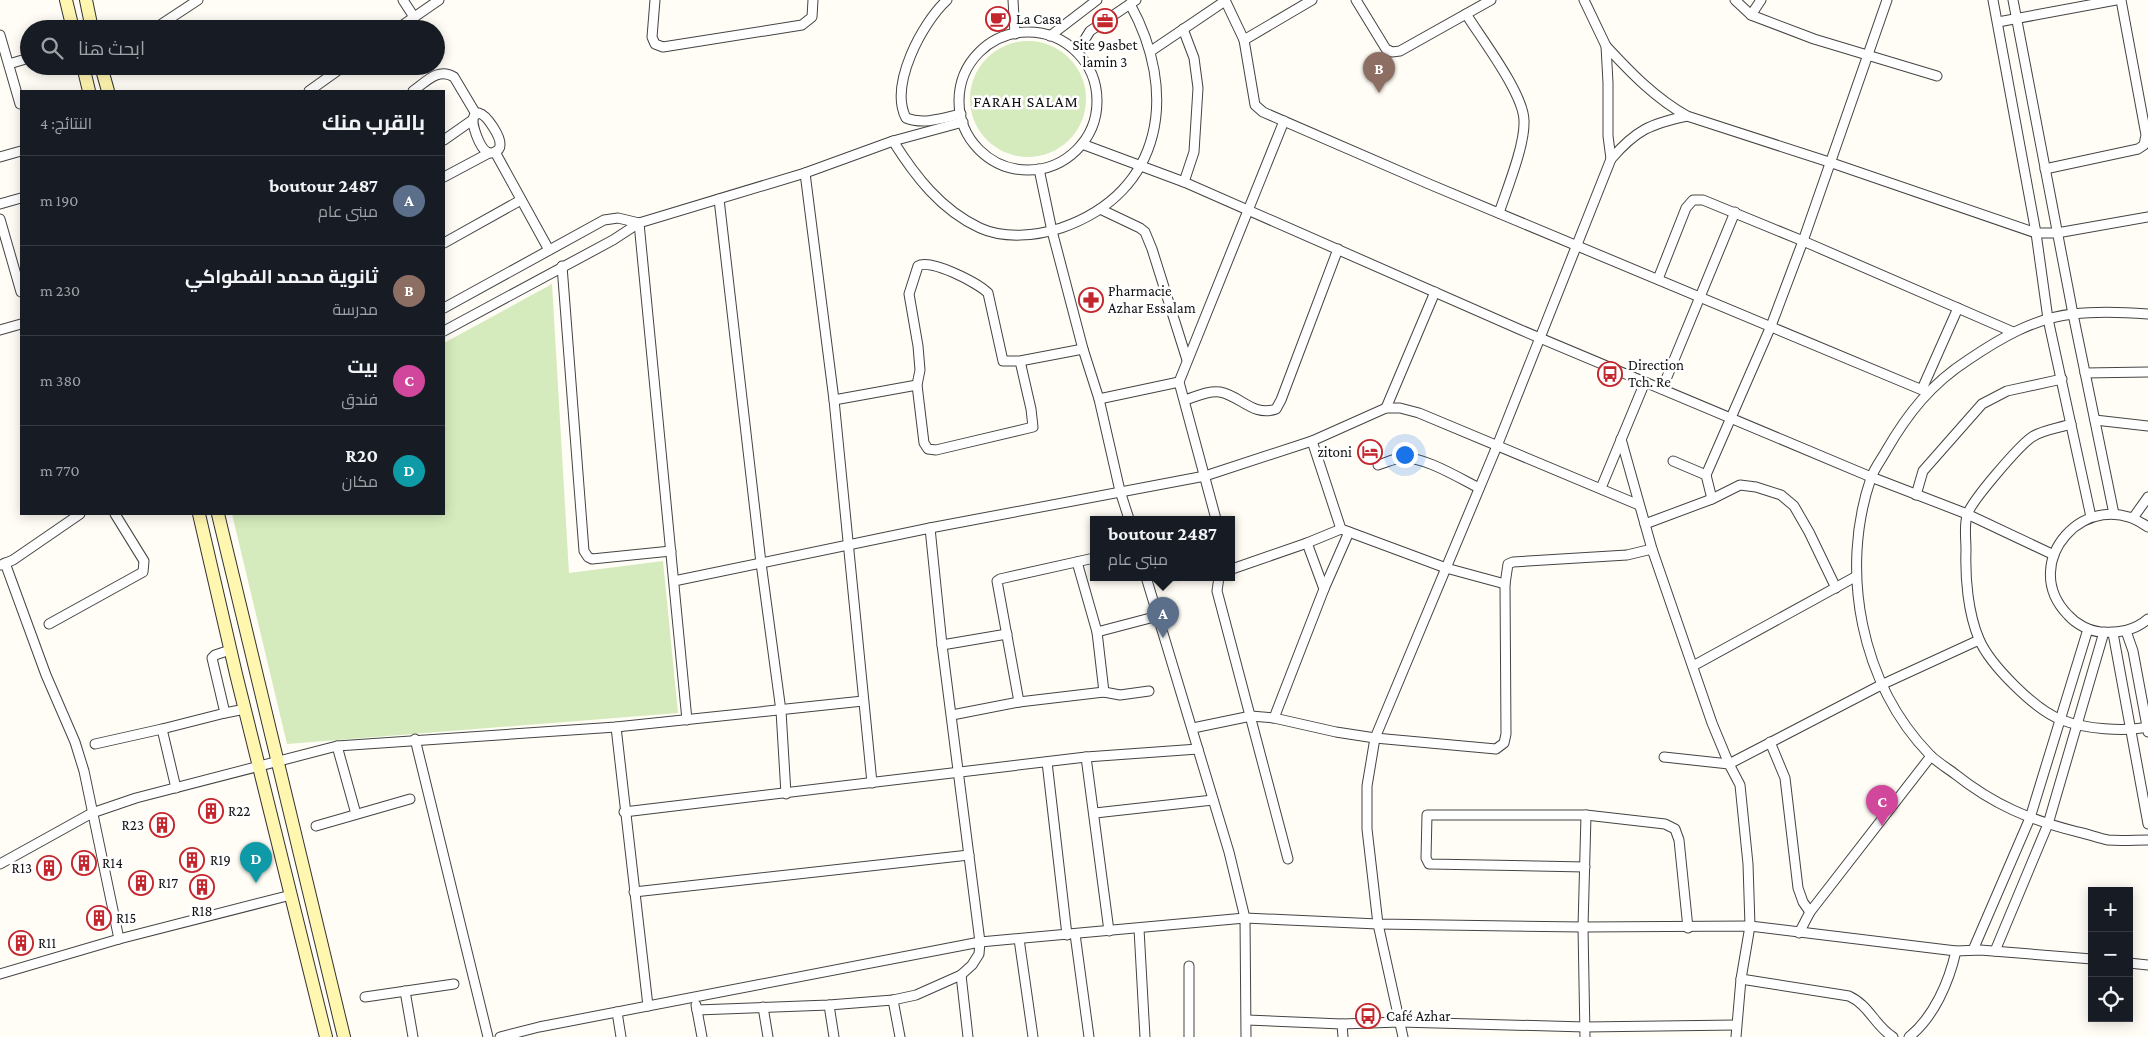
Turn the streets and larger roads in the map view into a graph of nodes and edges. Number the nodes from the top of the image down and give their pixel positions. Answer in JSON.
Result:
{"nodes":[{"id":1,"x":66,"y":0,"type":"edge"},
{"id":2,"x":86,"y":0,"type":"edge"},
{"id":3,"x":198,"y":0,"type":"edge"},
{"id":4,"x":403,"y":0,"type":"edge"},
{"id":5,"x":440,"y":0,"type":"edge"},
{"id":6,"x":655,"y":0,"type":"edge"},
{"id":7,"x":813,"y":0,"type":"edge"},
{"id":8,"x":946,"y":0,"type":"edge"},
{"id":9,"x":1013,"y":0,"type":"edge"},
{"id":10,"x":1097,"y":0,"type":"edge"},
{"id":11,"x":1225,"y":0,"type":"edge"},
{"id":12,"x":1312,"y":0,"type":"edge"},
{"id":13,"x":1356,"y":0,"type":"edge"},
{"id":14,"x":1491,"y":0,"type":"edge"},
{"id":15,"x":1584,"y":0,"type":"edge"},
{"id":16,"x":1735,"y":0,"type":"edge"},
{"id":17,"x":1761,"y":0,"type":"edge"},
{"id":18,"x":1887,"y":0,"type":"edge"},
{"id":19,"x":1993,"y":0,"type":"edge"},
{"id":20,"x":2014,"y":0,"type":"edge"},
{"id":21,"x":2121,"y":0,"type":"edge"},
{"id":22,"x":2110,"y":1,"type":"edge"},
{"id":23,"x":1133,"y":2,"type":"edge"},
{"id":24,"x":1466,"y":14,"type":"junction"},
{"id":25,"x":1751,"y":15,"type":"junction"},
{"id":26,"x":414,"y":17,"type":"junction"},
{"id":27,"x":2017,"y":18,"type":"junction"},
{"id":28,"x":71,"y":20,"type":"edge"},
{"id":29,"x":90,"y":20,"type":"edge"},
{"id":30,"x":168,"y":20,"type":"edge"},
{"id":31,"x":410,"y":20,"type":"edge"},
{"id":32,"x":1998,"y":22,"type":"junction"},
{"id":33,"x":1183,"y":29,"type":"junction"},
{"id":34,"x":1015,"y":34,"type":"junction"},
{"id":35,"x":0,"y":35,"type":"edge"},
{"id":36,"x":1050,"y":36,"type":"junction"},
{"id":37,"x":1244,"y":40,"type":"junction"},
{"id":38,"x":1606,"y":46,"type":"junction"},
{"id":39,"x":1151,"y":50,"type":"junction"},
{"id":40,"x":1077,"y":52,"type":"junction"},
{"id":41,"x":1867,"y":54,"type":"junction"},
{"id":42,"x":20,"y":61,"type":"edge"},
{"id":43,"x":9,"y":64,"type":"junction"},
{"id":44,"x":86,"y":75,"type":"edge"},
{"id":45,"x":104,"y":75,"type":"edge"},
{"id":46,"x":331,"y":75,"type":"edge"},
{"id":47,"x":436,"y":75,"type":"edge"},
{"id":48,"x":445,"y":75,"type":"edge"},
{"id":49,"x":1938,"y":76,"type":"dead end"},
{"id":50,"x":90,"y":90,"type":"edge"},
{"id":51,"x":108,"y":90,"type":"edge"},
{"id":52,"x":310,"y":90,"type":"edge"},
{"id":53,"x":414,"y":90,"type":"edge"},
{"id":54,"x":20,"y":104,"type":"dead end"},
{"id":55,"x":1687,"y":116,"type":"junction"},
{"id":56,"x":474,"y":118,"type":"junction"},
{"id":57,"x":962,"y":118,"type":"junction"},
{"id":58,"x":1284,"y":121,"type":"junction"},
{"id":59,"x":445,"y":139,"type":"edge"},
{"id":60,"x":893,"y":141,"type":"junction"},
{"id":61,"x":1082,"y":144,"type":"junction"},
{"id":62,"x":20,"y":151,"type":"edge"},
{"id":63,"x":492,"y":152,"type":"junction"},
{"id":64,"x":0,"y":157,"type":"edge"},
{"id":65,"x":1611,"y":159,"type":"junction"},
{"id":66,"x":1830,"y":162,"type":"junction"},
{"id":67,"x":1141,"y":167,"type":"junction"},
{"id":68,"x":1039,"y":169,"type":"junction"},
{"id":69,"x":2045,"y":169,"type":"junction"},
{"id":70,"x":805,"y":173,"type":"junction"},
{"id":71,"x":445,"y":176,"type":"edge"},
{"id":72,"x":1184,"y":182,"type":"junction"},
{"id":73,"x":20,"y":198,"type":"edge"},
{"id":74,"x":719,"y":199,"type":"junction"},
{"id":75,"x":521,"y":200,"type":"junction"},
{"id":76,"x":0,"y":204,"type":"edge"},
{"id":77,"x":1100,"y":209,"type":"junction"},
{"id":78,"x":1248,"y":209,"type":"junction"},
{"id":79,"x":1735,"y":212,"type":"junction"},
{"id":80,"x":1499,"y":213,"type":"junction"},
{"id":81,"x":2148,"y":217,"type":"edge"},
{"id":82,"x":0,"y":219,"type":"edge"},
{"id":83,"x":639,"y":223,"type":"junction"},
{"id":84,"x":1052,"y":231,"type":"junction"},
{"id":85,"x":2036,"y":233,"type":"junction"},
{"id":86,"x":2057,"y":233,"type":"junction"},
{"id":87,"x":1803,"y":241,"type":"junction"},
{"id":88,"x":445,"y":242,"type":"edge"},
{"id":89,"x":1577,"y":245,"type":"junction"},
{"id":90,"x":1338,"y":249,"type":"junction"},
{"id":91,"x":549,"y":250,"type":"junction"},
{"id":92,"x":562,"y":266,"type":"junction"},
{"id":93,"x":1658,"y":279,"type":"junction"},
{"id":94,"x":20,"y":285,"type":"edge"},
{"id":95,"x":1435,"y":292,"type":"junction"},
{"id":96,"x":1701,"y":296,"type":"junction"},
{"id":97,"x":445,"y":307,"type":"edge"},
{"id":98,"x":1958,"y":308,"type":"junction"},
{"id":99,"x":2073,"y":314,"type":"junction"},
{"id":100,"x":2148,"y":314,"type":"edge"},
{"id":101,"x":2048,"y":319,"type":"junction"},
{"id":102,"x":20,"y":324,"type":"edge"},
{"id":103,"x":1771,"y":326,"type":"junction"},
{"id":104,"x":0,"y":330,"type":"edge"},
{"id":105,"x":445,"y":330,"type":"edge"},
{"id":106,"x":2013,"y":332,"type":"junction"},
{"id":107,"x":1539,"y":337,"type":"junction"},
{"id":108,"x":1083,"y":348,"type":"junction"},
{"id":109,"x":1188,"y":360,"type":"junction"},
{"id":110,"x":1020,"y":361,"type":"junction"},
{"id":111,"x":2085,"y":372,"type":"junction"},
{"id":112,"x":2148,"y":372,"type":"edge"},
{"id":113,"x":2062,"y":379,"type":"junction"},
{"id":114,"x":1179,"y":382,"type":"junction"},
{"id":115,"x":1645,"y":382,"type":"junction"},
{"id":116,"x":917,"y":385,"type":"junction"},
{"id":117,"x":1662,"y":389,"type":"junction"},
{"id":118,"x":1924,"y":391,"type":"junction"},
{"id":119,"x":1099,"y":399,"type":"junction"},
{"id":120,"x":834,"y":400,"type":"junction"},
{"id":121,"x":1185,"y":400,"type":"junction"},
{"id":122,"x":1386,"y":408,"type":"junction"},
{"id":123,"x":1730,"y":417,"type":"junction"},
{"id":124,"x":2095,"y":420,"type":"junction"},
{"id":125,"x":2071,"y":424,"type":"junction"},
{"id":126,"x":2148,"y":426,"type":"edge"},
{"id":127,"x":1621,"y":439,"type":"junction"},
{"id":128,"x":1312,"y":441,"type":"junction"},
{"id":129,"x":1497,"y":446,"type":"junction"},
{"id":130,"x":1672,"y":461,"type":"dead end"},
{"id":131,"x":1378,"y":465,"type":"dead end"},
{"id":132,"x":1706,"y":475,"type":"junction"},
{"id":133,"x":1205,"y":476,"type":"junction"},
{"id":134,"x":1871,"y":477,"type":"junction"},
{"id":135,"x":1479,"y":488,"type":"junction"},
{"id":136,"x":1601,"y":488,"type":"junction"},
{"id":137,"x":1120,"y":491,"type":"junction"},
{"id":138,"x":1916,"y":494,"type":"junction"},
{"id":139,"x":2148,"y":497,"type":"edge"},
{"id":140,"x":1712,"y":499,"type":"junction"},
{"id":141,"x":1639,"y":505,"type":"junction"},
{"id":142,"x":1967,"y":514,"type":"junction"},
{"id":143,"x":2114,"y":514,"type":"junction"},
{"id":144,"x":78,"y":515,"type":"edge"},
{"id":145,"x":116,"y":515,"type":"edge"},
{"id":146,"x":199,"y":515,"type":"edge"},
{"id":147,"x":218,"y":515,"type":"edge"},
{"id":148,"x":1128,"y":516,"type":"edge"},
{"id":149,"x":1215,"y":516,"type":"edge"},
{"id":150,"x":2091,"y":517,"type":"junction"},
{"id":151,"x":2133,"y":518,"type":"junction"},
{"id":152,"x":1644,"y":524,"type":"junction"},
{"id":153,"x":2148,"y":527,"type":"edge"},
{"id":154,"x":930,"y":528,"type":"junction"},
{"id":155,"x":1345,"y":531,"type":"junction"},
{"id":156,"x":1307,"y":544,"type":"junction"},
{"id":157,"x":848,"y":546,"type":"junction"},
{"id":158,"x":1652,"y":549,"type":"junction"},
{"id":159,"x":671,"y":551,"type":"junction"},
{"id":160,"x":2054,"y":555,"type":"junction"},
{"id":161,"x":1090,"y":559,"type":"edge"},
{"id":162,"x":1077,"y":562,"type":"junction"},
{"id":163,"x":762,"y":563,"type":"junction"},
{"id":164,"x":2,"y":564,"type":"edge"},
{"id":165,"x":1235,"y":568,"type":"edge"},
{"id":166,"x":1446,"y":568,"type":"junction"},
{"id":167,"x":1855,"y":577,"type":"junction"},
{"id":168,"x":674,"y":581,"type":"junction"},
{"id":169,"x":1147,"y":581,"type":"edge"},
{"id":170,"x":1218,"y":581,"type":"edge"},
{"id":171,"x":1505,"y":584,"type":"junction"},
{"id":172,"x":1836,"y":588,"type":"junction"},
{"id":173,"x":1324,"y":589,"type":"junction"},
{"id":174,"x":1158,"y":616,"type":"junction"},
{"id":175,"x":2148,"y":619,"type":"edge"},
{"id":176,"x":49,"y":624,"type":"dead end"},
{"id":177,"x":2088,"y":629,"type":"junction"},
{"id":178,"x":2126,"y":631,"type":"junction"},
{"id":179,"x":1097,"y":632,"type":"junction"},
{"id":180,"x":2109,"y":633,"type":"junction"},
{"id":181,"x":1008,"y":634,"type":"junction"},
{"id":182,"x":1979,"y":640,"type":"junction"},
{"id":183,"x":942,"y":645,"type":"junction"},
{"id":184,"x":230,"y":650,"type":"junction"},
{"id":185,"x":1693,"y":666,"type":"junction"},
{"id":186,"x":1881,"y":685,"type":"junction"},
{"id":187,"x":1149,"y":691,"type":"dead end"},
{"id":188,"x":1104,"y":692,"type":"junction"},
{"id":189,"x":863,"y":701,"type":"junction"},
{"id":190,"x":1019,"y":702,"type":"junction"},
{"id":191,"x":244,"y":708,"type":"junction"},
{"id":192,"x":781,"y":710,"type":"junction"},
{"id":193,"x":225,"y":713,"type":"junction"},
{"id":194,"x":952,"y":715,"type":"junction"},
{"id":195,"x":1251,"y":716,"type":"junction"},
{"id":196,"x":1274,"y":718,"type":"junction"},
{"id":197,"x":687,"y":720,"type":"junction"},
{"id":198,"x":2061,"y":720,"type":"junction"},
{"id":199,"x":2079,"y":724,"type":"junction"},
{"id":200,"x":616,"y":727,"type":"junction"},
{"id":201,"x":1193,"y":728,"type":"junction"},
{"id":202,"x":2148,"y":728,"type":"edge"},
{"id":203,"x":162,"y":729,"type":"junction"},
{"id":204,"x":2130,"y":729,"type":"junction"},
{"id":205,"x":1375,"y":738,"type":"junction"},
{"id":206,"x":415,"y":739,"type":"junction"},
{"id":207,"x":1770,"y":742,"type":"junction"},
{"id":208,"x":95,"y":744,"type":"dead end"},
{"id":209,"x":337,"y":746,"type":"junction"},
{"id":210,"x":1198,"y":749,"type":"junction"},
{"id":211,"x":1931,"y":756,"type":"junction"},
{"id":212,"x":1086,"y":757,"type":"junction"},
{"id":213,"x":1664,"y":757,"type":"dead end"},
{"id":214,"x":276,"y":761,"type":"junction"},
{"id":215,"x":1047,"y":762,"type":"junction"},
{"id":216,"x":1729,"y":764,"type":"junction"},
{"id":217,"x":259,"y":766,"type":"junction"},
{"id":218,"x":958,"y":772,"type":"junction"},
{"id":219,"x":872,"y":783,"type":"junction"},
{"id":220,"x":176,"y":788,"type":"junction"},
{"id":221,"x":786,"y":794,"type":"junction"},
{"id":222,"x":410,"y":799,"type":"dead end"},
{"id":223,"x":1213,"y":800,"type":"junction"},
{"id":224,"x":624,"y":812,"type":"junction"},
{"id":225,"x":92,"y":813,"type":"junction"},
{"id":226,"x":1095,"y":813,"type":"junction"},
{"id":227,"x":356,"y":814,"type":"junction"},
{"id":228,"x":1586,"y":815,"type":"junction"},
{"id":229,"x":2030,"y":818,"type":"junction"},
{"id":230,"x":2048,"y":824,"type":"junction"},
{"id":231,"x":2148,"y":824,"type":"edge"},
{"id":232,"x":316,"y":826,"type":"dead end"},
{"id":233,"x":2148,"y":840,"type":"edge"},
{"id":234,"x":969,"y":855,"type":"junction"},
{"id":235,"x":1288,"y":859,"type":"dead end"},
{"id":236,"x":0,"y":864,"type":"edge"},
{"id":237,"x":1585,"y":867,"type":"junction"},
{"id":238,"x":634,"y":892,"type":"junction"},
{"id":239,"x":291,"y":895,"type":"junction"},
{"id":240,"x":1810,"y":912,"type":"junction"},
{"id":241,"x":1245,"y":918,"type":"junction"},
{"id":242,"x":1378,"y":924,"type":"junction"},
{"id":243,"x":1750,"y":926,"type":"junction"},
{"id":244,"x":1583,"y":927,"type":"junction"},
{"id":245,"x":1139,"y":928,"type":"junction"},
{"id":246,"x":1688,"y":928,"type":"junction"},
{"id":247,"x":1109,"y":931,"type":"junction"},
{"id":248,"x":1799,"y":933,"type":"junction"},
{"id":249,"x":1071,"y":934,"type":"junction"},
{"id":250,"x":119,"y":939,"type":"junction"},
{"id":251,"x":1019,"y":939,"type":"junction"},
{"id":252,"x":980,"y":942,"type":"junction"},
{"id":253,"x":1973,"y":950,"type":"junction"},
{"id":254,"x":1956,"y":951,"type":"junction"},
{"id":255,"x":1995,"y":951,"type":"junction"},
{"id":256,"x":2088,"y":959,"type":"edge"},
{"id":257,"x":2133,"y":963,"type":"edge"},
{"id":258,"x":2148,"y":965,"type":"edge"},
{"id":259,"x":1189,"y":966,"type":"dead end"},
{"id":260,"x":0,"y":974,"type":"edge"},
{"id":261,"x":961,"y":975,"type":"junction"},
{"id":262,"x":1741,"y":979,"type":"junction"},
{"id":263,"x":454,"y":984,"type":"dead end"},
{"id":264,"x":405,"y":991,"type":"junction"},
{"id":265,"x":365,"y":997,"type":"dead end"},
{"id":266,"x":695,"y":997,"type":"junction"},
{"id":267,"x":893,"y":1000,"type":"junction"},
{"id":268,"x":829,"y":1005,"type":"junction"},
{"id":269,"x":648,"y":1006,"type":"junction"},
{"id":270,"x":763,"y":1007,"type":"junction"},
{"id":271,"x":697,"y":1010,"type":"junction"},
{"id":272,"x":617,"y":1012,"type":"junction"},
{"id":273,"x":1247,"y":1020,"type":"junction"},
{"id":274,"x":1400,"y":1022,"type":"junction"},
{"id":275,"x":1342,"y":1024,"type":"junction"},
{"id":276,"x":1736,"y":1025,"type":"junction"},
{"id":277,"x":539,"y":1026,"type":"junction"},
{"id":278,"x":1584,"y":1027,"type":"junction"},
{"id":279,"x":326,"y":1037,"type":"edge"},
{"id":280,"x":344,"y":1037,"type":"edge"},
{"id":281,"x":413,"y":1037,"type":"edge"},
{"id":282,"x":488,"y":1037,"type":"edge"},
{"id":283,"x":500,"y":1037,"type":"edge"},
{"id":284,"x":540,"y":1037,"type":"edge"},
{"id":285,"x":621,"y":1037,"type":"edge"},
{"id":286,"x":702,"y":1037,"type":"edge"},
{"id":287,"x":768,"y":1037,"type":"edge"},
{"id":288,"x":834,"y":1037,"type":"edge"},
{"id":289,"x":900,"y":1037,"type":"edge"},
{"id":290,"x":968,"y":1037,"type":"edge"},
{"id":291,"x":1033,"y":1037,"type":"edge"},
{"id":292,"x":1089,"y":1037,"type":"edge"},
{"id":293,"x":1145,"y":1037,"type":"edge"},
{"id":294,"x":1189,"y":1037,"type":"edge"},
{"id":295,"x":1246,"y":1037,"type":"edge"},
{"id":296,"x":1343,"y":1037,"type":"edge"},
{"id":297,"x":1403,"y":1037,"type":"edge"},
{"id":298,"x":1585,"y":1037,"type":"edge"},
{"id":299,"x":1736,"y":1037,"type":"edge"},
{"id":300,"x":1893,"y":1037,"type":"edge"},
{"id":301,"x":1909,"y":1037,"type":"edge"}],
"edges":[{"from":1,"to":28,"type":"street"},
{"from":2,"to":29,"type":"street"},
{"from":3,"to":30,"type":"street"},
{"from":4,"to":26,"type":"street"},
{"from":5,"to":26,"type":"street"},
{"from":6,"to":7,"type":"street"},
{"from":8,"to":57,"type":"street"},
{"from":9,"to":34,"type":"street"},
{"from":10,"to":36,"type":"street"},
{"from":11,"to":33,"type":"street"},
{"from":11,"to":37,"type":"street"},
{"from":12,"to":37,"type":"street"},
{"from":13,"to":24,"type":"street"},
{"from":14,"to":24,"type":"street"},
{"from":15,"to":38,"type":"street"},
{"from":16,"to":25,"type":"street"},
{"from":17,"to":25,"type":"street"},
{"from":18,"to":41,"type":"street"},
{"from":19,"to":32,"type":"street"},
{"from":20,"to":27,"type":"street"},
{"from":21,"to":69,"type":"street"},
{"from":22,"to":27,"type":"street"},
{"from":23,"to":39,"type":"street"},
{"from":23,"to":40,"type":"street"},
{"from":24,"to":80,"type":"street"},
{"from":25,"to":41,"type":"street"},
{"from":26,"to":31,"type":"street"},
{"from":27,"to":32,"type":"street"},
{"from":27,"to":69,"type":"street"},
{"from":32,"to":85,"type":"street"},
{"from":33,"to":39,"type":"street"},
{"from":33,"to":72,"type":"street"},
{"from":34,"to":36,"type":"street"},
{"from":34,"to":57,"type":"street"},
{"from":35,"to":43,"type":"street"},
{"from":36,"to":40,"type":"street"},
{"from":37,"to":58,"type":"street"},
{"from":38,"to":55,"type":"street"},
{"from":38,"to":65,"type":"street"},
{"from":39,"to":67,"type":"street"},
{"from":40,"to":61,"type":"street"},
{"from":41,"to":49,"type":"street"},
{"from":41,"to":66,"type":"street"},
{"from":42,"to":43,"type":"street"},
{"from":43,"to":54,"type":"street"},
{"from":44,"to":50,"type":"street"},
{"from":45,"to":51,"type":"street"},
{"from":46,"to":52,"type":"street"},
{"from":47,"to":53,"type":"street"},
{"from":48,"to":56,"type":"street"},
{"from":55,"to":65,"type":"street"},
{"from":55,"to":66,"type":"street"},
{"from":56,"to":59,"type":"street"},
{"from":56,"to":63,"type":"street"},
{"from":56,"to":63,"type":"street"},
{"from":57,"to":60,"type":"street"},
{"from":57,"to":68,"type":"street"},
{"from":58,"to":78,"type":"street"},
{"from":58,"to":80,"type":"street"},
{"from":60,"to":70,"type":"street"},
{"from":60,"to":84,"type":"street"},
{"from":61,"to":67,"type":"street"},
{"from":61,"to":68,"type":"street"},
{"from":62,"to":64,"type":"street"},
{"from":63,"to":71,"type":"street"},
{"from":63,"to":75,"type":"street"},
{"from":65,"to":89,"type":"street"},
{"from":66,"to":85,"type":"street"},
{"from":66,"to":87,"type":"street"},
{"from":67,"to":72,"type":"street"},
{"from":67,"to":77,"type":"street"},
{"from":68,"to":84,"type":"street"},
{"from":69,"to":86,"type":"street"},
{"from":70,"to":74,"type":"street"},
{"from":70,"to":120,"type":"street"},
{"from":72,"to":78,"type":"street"},
{"from":73,"to":76,"type":"street"},
{"from":74,"to":83,"type":"street"},
{"from":74,"to":163,"type":"street"},
{"from":75,"to":88,"type":"street"},
{"from":75,"to":91,"type":"street"},
{"from":77,"to":84,"type":"street"},
{"from":77,"to":109,"type":"street"},
{"from":78,"to":90,"type":"street"},
{"from":78,"to":109,"type":"street"},
{"from":79,"to":87,"type":"street"},
{"from":79,"to":93,"type":"street"},
{"from":79,"to":96,"type":"street"},
{"from":80,"to":89,"type":"street"},
{"from":81,"to":86,"type":"street"},
{"from":82,"to":94,"type":"street"},
{"from":83,"to":91,"type":"street"},
{"from":83,"to":92,"type":"street"},
{"from":83,"to":159,"type":"street"},
{"from":84,"to":108,"type":"street"},
{"from":85,"to":86,"type":"street"},
{"from":85,"to":101,"type":"street"},
{"from":86,"to":99,"type":"street"},
{"from":87,"to":98,"type":"street"},
{"from":87,"to":103,"type":"street"},
{"from":89,"to":93,"type":"street"},
{"from":89,"to":107,"type":"street"},
{"from":90,"to":95,"type":"street"},
{"from":90,"to":121,"type":"street"},
{"from":91,"to":97,"type":"street"},
{"from":92,"to":105,"type":"street"},
{"from":92,"to":159,"type":"street"},
{"from":93,"to":96,"type":"street"},
{"from":95,"to":107,"type":"street"},
{"from":95,"to":122,"type":"street"},
{"from":96,"to":103,"type":"street"},
{"from":96,"to":117,"type":"street"},
{"from":98,"to":106,"type":"street"},
{"from":98,"to":118,"type":"street"},
{"from":99,"to":100,"type":"street"},
{"from":99,"to":101,"type":"street"},
{"from":99,"to":111,"type":"street"},
{"from":101,"to":106,"type":"street"},
{"from":101,"to":113,"type":"street"},
{"from":102,"to":104,"type":"street"},
{"from":103,"to":118,"type":"street"},
{"from":103,"to":123,"type":"street"},
{"from":106,"to":118,"type":"street"},
{"from":107,"to":115,"type":"street"},
{"from":107,"to":129,"type":"street"},
{"from":108,"to":110,"type":"street"},
{"from":108,"to":119,"type":"street"},
{"from":109,"to":114,"type":"street"},
{"from":110,"to":116,"type":"street"},
{"from":110,"to":116,"type":"street"},
{"from":111,"to":112,"type":"street"},
{"from":111,"to":124,"type":"street"},
{"from":113,"to":125,"type":"street"},
{"from":113,"to":138,"type":"street"},
{"from":114,"to":119,"type":"street"},
{"from":114,"to":121,"type":"street"},
{"from":115,"to":117,"type":"street"},
{"from":115,"to":127,"type":"street"},
{"from":116,"to":120,"type":"street"},
{"from":117,"to":123,"type":"street"},
{"from":118,"to":134,"type":"street"},
{"from":119,"to":137,"type":"street"},
{"from":120,"to":157,"type":"street"},
{"from":121,"to":133,"type":"street"},
{"from":122,"to":128,"type":"street"},
{"from":122,"to":129,"type":"street"},
{"from":123,"to":132,"type":"street"},
{"from":123,"to":134,"type":"street"},
{"from":124,"to":126,"type":"street"},
{"from":124,"to":143,"type":"street"},
{"from":125,"to":142,"type":"street"},
{"from":125,"to":150,"type":"street"},
{"from":127,"to":136,"type":"street"},
{"from":127,"to":141,"type":"street"},
{"from":128,"to":133,"type":"street"},
{"from":128,"to":155,"type":"street"},
{"from":129,"to":135,"type":"street"},
{"from":129,"to":136,"type":"street"},
{"from":130,"to":132,"type":"street"},
{"from":131,"to":135,"type":"street"},
{"from":132,"to":140,"type":"street"},
{"from":133,"to":137,"type":"street"},
{"from":133,"to":149,"type":"street"},
{"from":134,"to":138,"type":"street"},
{"from":134,"to":167,"type":"street"},
{"from":135,"to":166,"type":"street"},
{"from":136,"to":141,"type":"street"},
{"from":137,"to":148,"type":"street"},
{"from":137,"to":154,"type":"street"},
{"from":138,"to":142,"type":"street"},
{"from":139,"to":151,"type":"street"},
{"from":140,"to":152,"type":"street"},
{"from":140,"to":172,"type":"street"},
{"from":141,"to":152,"type":"street"},
{"from":142,"to":160,"type":"street"},
{"from":142,"to":182,"type":"street"},
{"from":143,"to":150,"type":"street"},
{"from":143,"to":151,"type":"street"},
{"from":144,"to":164,"type":"street"},
{"from":145,"to":176,"type":"street"},
{"from":146,"to":184,"type":"street"},
{"from":147,"to":214,"type":"street"},
{"from":150,"to":160,"type":"street"},
{"from":151,"to":153,"type":"street"},
{"from":152,"to":158,"type":"street"},
{"from":154,"to":157,"type":"street"},
{"from":154,"to":183,"type":"street"},
{"from":155,"to":156,"type":"street"},
{"from":155,"to":166,"type":"street"},
{"from":155,"to":173,"type":"street"},
{"from":156,"to":165,"type":"street"},
{"from":156,"to":173,"type":"street"},
{"from":157,"to":163,"type":"street"},
{"from":157,"to":189,"type":"street"},
{"from":158,"to":171,"type":"street"},
{"from":158,"to":185,"type":"street"},
{"from":159,"to":168,"type":"street"},
{"from":160,"to":177,"type":"street"},
{"from":161,"to":162,"type":"street"},
{"from":162,"to":179,"type":"street"},
{"from":162,"to":181,"type":"street"},
{"from":163,"to":168,"type":"street"},
{"from":163,"to":192,"type":"street"},
{"from":164,"to":225,"type":"street"},
{"from":166,"to":171,"type":"street"},
{"from":166,"to":205,"type":"street"},
{"from":167,"to":172,"type":"street"},
{"from":167,"to":186,"type":"street"},
{"from":168,"to":197,"type":"street"},
{"from":169,"to":174,"type":"street"},
{"from":170,"to":195,"type":"street"},
{"from":171,"to":205,"type":"street"},
{"from":172,"to":185,"type":"street"},
{"from":173,"to":196,"type":"street"},
{"from":174,"to":179,"type":"street"},
{"from":174,"to":201,"type":"street"},
{"from":175,"to":178,"type":"street"},
{"from":177,"to":180,"type":"street"},
{"from":177,"to":198,"type":"street"},
{"from":178,"to":180,"type":"street"},
{"from":178,"to":202,"type":"street"},
{"from":179,"to":188,"type":"street"},
{"from":180,"to":199,"type":"street"},
{"from":180,"to":204,"type":"street"},
{"from":181,"to":183,"type":"street"},
{"from":181,"to":190,"type":"street"},
{"from":182,"to":186,"type":"street"},
{"from":182,"to":198,"type":"street"},
{"from":183,"to":194,"type":"street"},
{"from":184,"to":191,"type":"street"},
{"from":184,"to":193,"type":"street"},
{"from":185,"to":216,"type":"street"},
{"from":186,"to":207,"type":"street"},
{"from":186,"to":211,"type":"street"},
{"from":187,"to":188,"type":"street"},
{"from":188,"to":190,"type":"street"},
{"from":189,"to":192,"type":"street"},
{"from":189,"to":219,"type":"street"},
{"from":190,"to":194,"type":"street"},
{"from":191,"to":193,"type":"street"},
{"from":191,"to":217,"type":"street"},
{"from":192,"to":197,"type":"street"},
{"from":192,"to":221,"type":"street"},
{"from":193,"to":203,"type":"street"},
{"from":194,"to":218,"type":"street"},
{"from":195,"to":196,"type":"street"},
{"from":195,"to":201,"type":"street"},
{"from":195,"to":235,"type":"street"},
{"from":196,"to":205,"type":"street"},
{"from":197,"to":200,"type":"street"},
{"from":198,"to":199,"type":"street"},
{"from":198,"to":229,"type":"street"},
{"from":199,"to":204,"type":"street"},
{"from":199,"to":230,"type":"street"},
{"from":200,"to":206,"type":"street"},
{"from":200,"to":224,"type":"street"},
{"from":201,"to":210,"type":"street"},
{"from":202,"to":204,"type":"street"},
{"from":203,"to":208,"type":"street"},
{"from":203,"to":220,"type":"street"},
{"from":204,"to":231,"type":"street"},
{"from":205,"to":242,"type":"street"},
{"from":206,"to":209,"type":"street"},
{"from":206,"to":282,"type":"street"},
{"from":207,"to":216,"type":"street"},
{"from":207,"to":240,"type":"street"},
{"from":209,"to":214,"type":"street"},
{"from":209,"to":227,"type":"street"},
{"from":210,"to":212,"type":"street"},
{"from":210,"to":223,"type":"street"},
{"from":211,"to":229,"type":"street"},
{"from":211,"to":240,"type":"street"},
{"from":212,"to":215,"type":"street"},
{"from":212,"to":226,"type":"street"},
{"from":213,"to":216,"type":"street"},
{"from":214,"to":217,"type":"street"},
{"from":214,"to":280,"type":"street"},
{"from":215,"to":218,"type":"street"},
{"from":215,"to":249,"type":"street"},
{"from":216,"to":243,"type":"street"},
{"from":217,"to":220,"type":"street"},
{"from":217,"to":239,"type":"street"},
{"from":218,"to":219,"type":"street"},
{"from":218,"to":234,"type":"street"},
{"from":219,"to":221,"type":"street"},
{"from":220,"to":225,"type":"street"},
{"from":221,"to":224,"type":"street"},
{"from":222,"to":227,"type":"street"},
{"from":223,"to":226,"type":"street"},
{"from":223,"to":241,"type":"street"},
{"from":224,"to":238,"type":"street"},
{"from":225,"to":236,"type":"street"},
{"from":225,"to":250,"type":"street"},
{"from":226,"to":247,"type":"street"},
{"from":227,"to":232,"type":"street"},
{"from":228,"to":237,"type":"street"},
{"from":228,"to":237,"type":"street"},
{"from":228,"to":246,"type":"street"},
{"from":229,"to":230,"type":"street"},
{"from":229,"to":253,"type":"street"},
{"from":230,"to":233,"type":"street"},
{"from":230,"to":255,"type":"street"},
{"from":234,"to":238,"type":"street"},
{"from":234,"to":252,"type":"street"},
{"from":237,"to":244,"type":"street"},
{"from":238,"to":269,"type":"street"},
{"from":239,"to":250,"type":"street"},
{"from":239,"to":279,"type":"street"},
{"from":240,"to":248,"type":"street"},
{"from":241,"to":242,"type":"street"},
{"from":241,"to":245,"type":"street"},
{"from":241,"to":273,"type":"street"},
{"from":242,"to":244,"type":"street"},
{"from":242,"to":274,"type":"street"},
{"from":243,"to":246,"type":"street"},
{"from":243,"to":248,"type":"street"},
{"from":243,"to":262,"type":"street"},
{"from":244,"to":246,"type":"street"},
{"from":244,"to":278,"type":"street"},
{"from":245,"to":247,"type":"street"},
{"from":245,"to":293,"type":"street"},
{"from":247,"to":249,"type":"street"},
{"from":248,"to":254,"type":"street"},
{"from":249,"to":251,"type":"street"},
{"from":249,"to":292,"type":"street"},
{"from":250,"to":260,"type":"street"},
{"from":251,"to":252,"type":"street"},
{"from":251,"to":291,"type":"street"},
{"from":252,"to":261,"type":"street"},
{"from":252,"to":266,"type":"street"},
{"from":253,"to":254,"type":"street"},
{"from":253,"to":255,"type":"street"},
{"from":254,"to":301,"type":"street"},
{"from":255,"to":256,"type":"street"},
{"from":257,"to":258,"type":"street"},
{"from":259,"to":294,"type":"street"},
{"from":261,"to":267,"type":"street"},
{"from":261,"to":290,"type":"street"},
{"from":262,"to":276,"type":"street"},
{"from":262,"to":300,"type":"street"},
{"from":263,"to":264,"type":"street"},
{"from":264,"to":265,"type":"street"},
{"from":264,"to":281,"type":"street"},
{"from":266,"to":269,"type":"street"},
{"from":266,"to":271,"type":"street"},
{"from":267,"to":268,"type":"street"},
{"from":267,"to":289,"type":"street"},
{"from":268,"to":270,"type":"street"},
{"from":268,"to":288,"type":"street"},
{"from":269,"to":272,"type":"street"},
{"from":270,"to":271,"type":"street"},
{"from":270,"to":287,"type":"street"},
{"from":271,"to":286,"type":"street"},
{"from":272,"to":277,"type":"street"},
{"from":272,"to":285,"type":"street"},
{"from":273,"to":275,"type":"street"},
{"from":273,"to":295,"type":"street"},
{"from":274,"to":275,"type":"street"},
{"from":274,"to":278,"type":"street"},
{"from":274,"to":297,"type":"street"},
{"from":275,"to":296,"type":"street"},
{"from":276,"to":278,"type":"street"},
{"from":276,"to":299,"type":"street"},
{"from":277,"to":283,"type":"street"},
{"from":277,"to":284,"type":"street"},
{"from":278,"to":298,"type":"street"}]}
